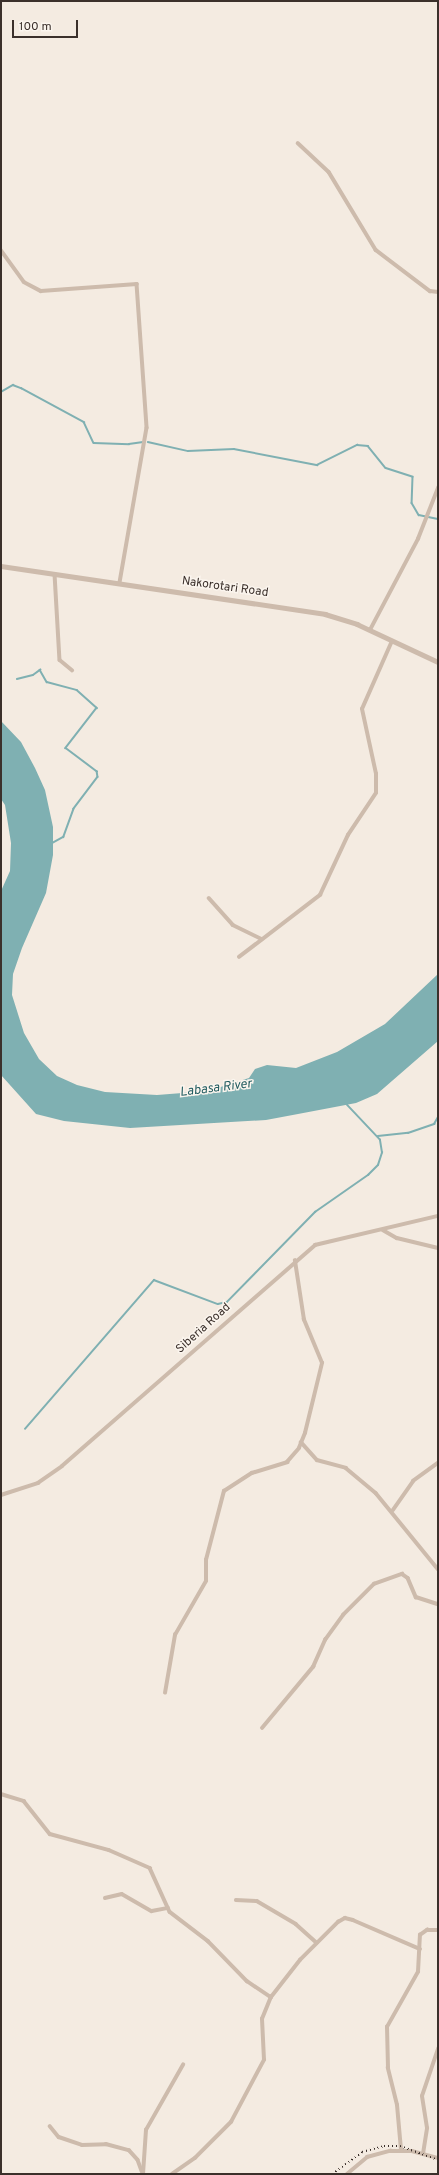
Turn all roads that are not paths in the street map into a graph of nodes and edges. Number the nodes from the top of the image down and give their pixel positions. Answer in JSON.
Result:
{"nodes":[{"id":1,"x":298,"y":143,"type":"dead end"},
{"id":2,"x":1,"y":250,"type":"edge"},
{"id":3,"x":438,"y":292,"type":"edge"},
{"id":4,"x":438,"y":488,"type":"edge"},
{"id":5,"x":1,"y":566,"type":"edge"},
{"id":6,"x":55,"y":574,"type":"junction"},
{"id":7,"x":120,"y":583,"type":"junction"},
{"id":8,"x":370,"y":630,"type":"junction"},
{"id":9,"x":392,"y":641,"type":"junction"},
{"id":10,"x":438,"y":662,"type":"edge"},
{"id":11,"x":72,"y":670,"type":"dead end"},
{"id":12,"x":209,"y":898,"type":"dead end"},
{"id":13,"x":262,"y":939,"type":"junction"},
{"id":14,"x":239,"y":957,"type":"dead end"},
{"id":15,"x":438,"y":1216,"type":"edge"},
{"id":16,"x":382,"y":1230,"type":"junction"},
{"id":17,"x":438,"y":1248,"type":"edge"},
{"id":18,"x":295,"y":1261,"type":"junction"},
{"id":19,"x":301,"y":1442,"type":"junction"},
{"id":20,"x":438,"y":1463,"type":"edge"},
{"id":21,"x":1,"y":1496,"type":"edge"},
{"id":22,"x":392,"y":1510,"type":"junction"},
{"id":23,"x":438,"y":1569,"type":"edge"},
{"id":24,"x":438,"y":1604,"type":"edge"},
{"id":25,"x":165,"y":1693,"type":"dead end"},
{"id":26,"x":262,"y":1728,"type":"dead end"},
{"id":27,"x":1,"y":1794,"type":"edge"},
{"id":28,"x":105,"y":1898,"type":"dead end"},
{"id":29,"x":236,"y":1900,"type":"dead end"},
{"id":30,"x":168,"y":1908,"type":"junction"},
{"id":31,"x":438,"y":1930,"type":"edge"},
{"id":32,"x":317,"y":1943,"type":"junction"},
{"id":33,"x":420,"y":1949,"type":"junction"},
{"id":34,"x":271,"y":1997,"type":"junction"},
{"id":35,"x":438,"y":2049,"type":"edge"},
{"id":36,"x":183,"y":2066,"type":"dead end"},
{"id":37,"x":50,"y":2126,"type":"dead end"},
{"id":38,"x":401,"y":2150,"type":"junction"},
{"id":39,"x":423,"y":2154,"type":"junction"},
{"id":40,"x":438,"y":2158,"type":"edge"},
{"id":41,"x":143,"y":2174,"type":"edge"},
{"id":42,"x":172,"y":2174,"type":"edge"},
{"id":43,"x":346,"y":2174,"type":"edge"}],
"edges":[{"from":1,"to":3,"type":"street"},
{"from":2,"to":7,"type":"street"},
{"from":4,"to":8,"type":"street"},
{"from":5,"to":6,"type":"street","name":"Nakorotari Road"},
{"from":6,"to":7,"type":"street","name":"Nakorotari Road"},
{"from":6,"to":11,"type":"street"},
{"from":7,"to":8,"type":"street","name":"Nakorotari Road"},
{"from":8,"to":9,"type":"street","name":"Nakorotari Road"},
{"from":9,"to":10,"type":"street","name":"Nakorotari Road"},
{"from":9,"to":13,"type":"street"},
{"from":12,"to":13,"type":"street"},
{"from":13,"to":14,"type":"street"},
{"from":15,"to":16,"type":"street","name":"Siberia Road"},
{"from":16,"to":17,"type":"street"},
{"from":16,"to":18,"type":"street","name":"Siberia Road"},
{"from":18,"to":19,"type":"street"},
{"from":18,"to":21,"type":"street","name":"Siberia Road"},
{"from":19,"to":22,"type":"street"},
{"from":19,"to":25,"type":"street"},
{"from":20,"to":22,"type":"street"},
{"from":22,"to":23,"type":"street"},
{"from":24,"to":26,"type":"street"},
{"from":27,"to":30,"type":"street"},
{"from":28,"to":30,"type":"street"},
{"from":29,"to":32,"type":"street"},
{"from":30,"to":34,"type":"street"},
{"from":31,"to":33,"type":"street"},
{"from":32,"to":33,"type":"street"},
{"from":32,"to":34,"type":"street"},
{"from":33,"to":38,"type":"street"},
{"from":34,"to":42,"type":"street"},
{"from":35,"to":39,"type":"street"},
{"from":36,"to":41,"type":"street"},
{"from":37,"to":41,"type":"street"},
{"from":38,"to":39,"type":"street"},
{"from":38,"to":43,"type":"street"},
{"from":39,"to":40,"type":"street"}]}
